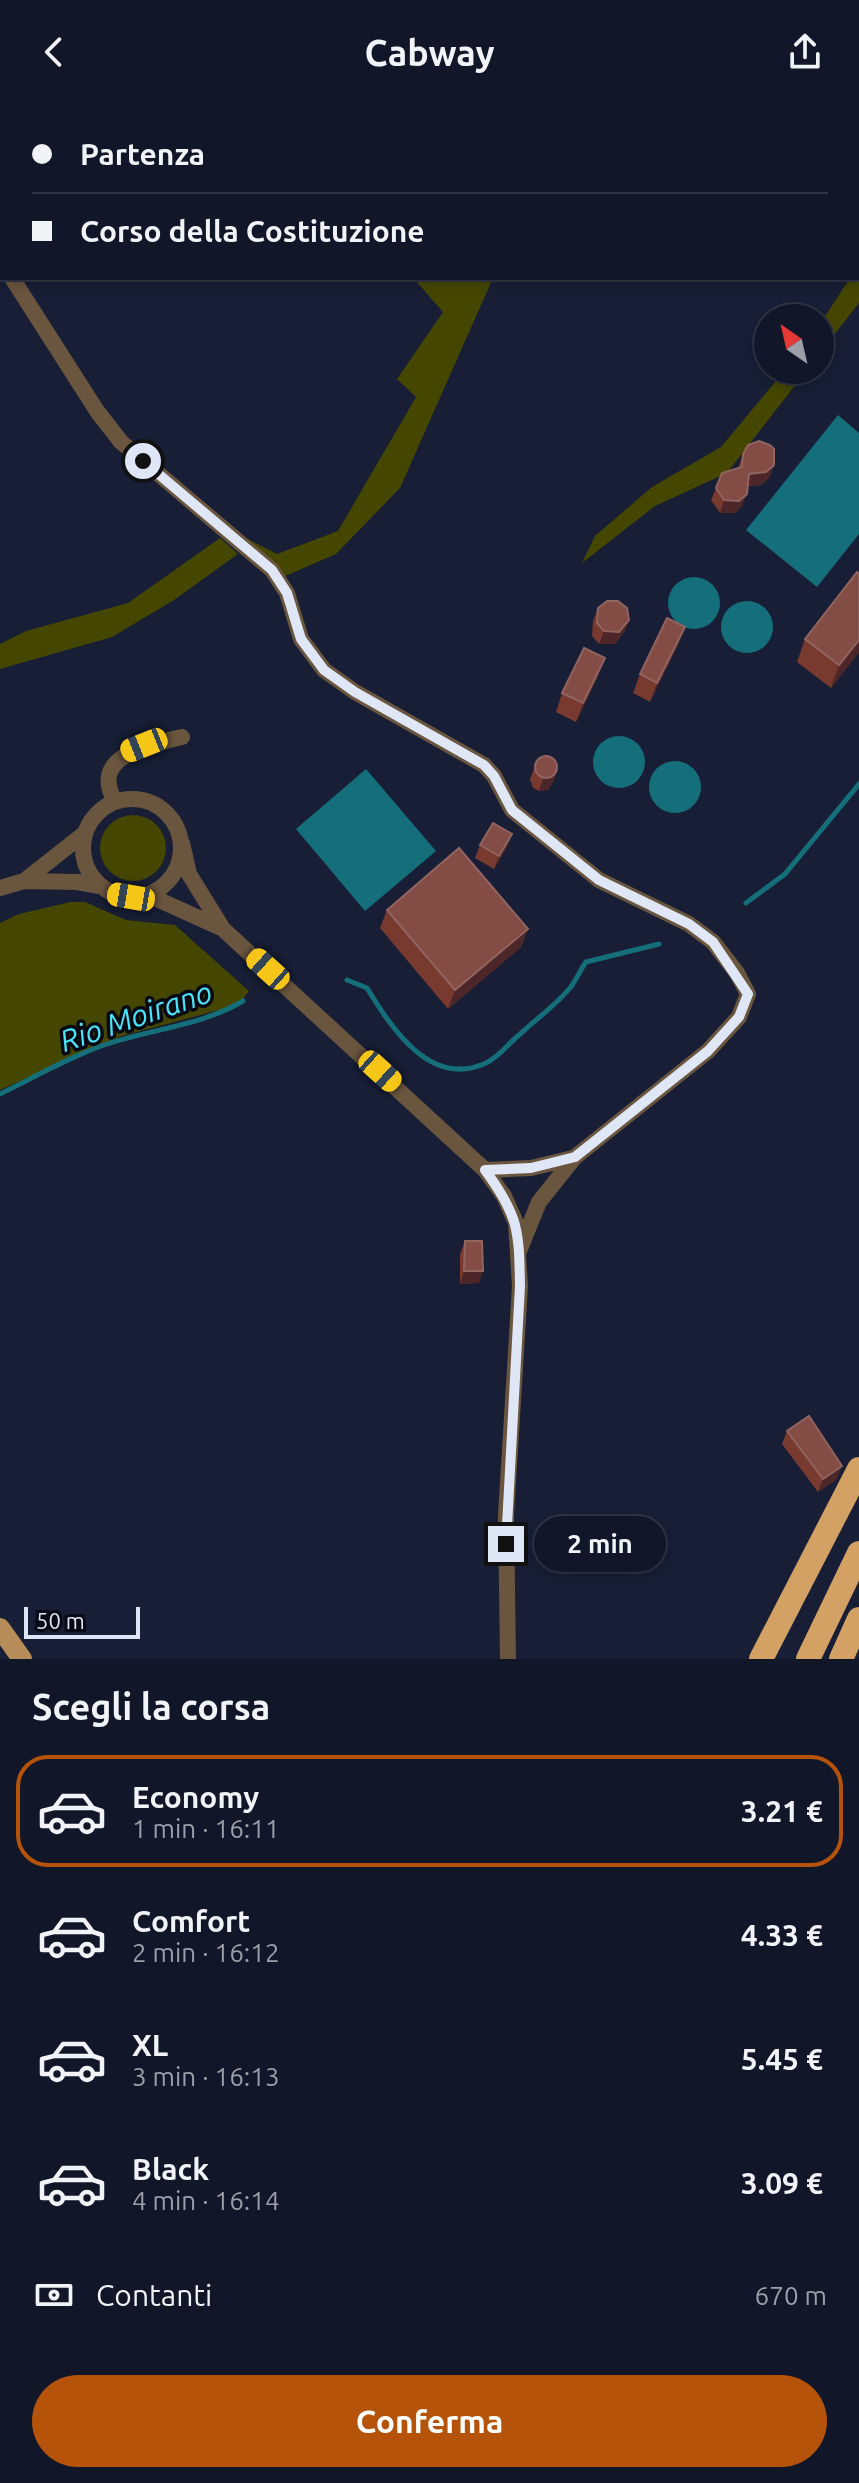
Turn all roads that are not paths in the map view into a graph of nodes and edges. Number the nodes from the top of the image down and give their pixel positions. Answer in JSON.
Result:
{"nodes":[{"id":1,"x":13,"y":280,"type":"edge"},
{"id":2,"x":182,"y":737,"type":"dead end"},
{"id":3,"x":115,"y":801,"type":"junction"},
{"id":4,"x":85,"y":833,"type":"junction"},
{"id":5,"x":182,"y":843,"type":"junction"},
{"id":6,"x":24,"y":881,"type":"junction"},
{"id":7,"x":100,"y":886,"type":"junction"},
{"id":8,"x":0,"y":888,"type":"edge"},
{"id":9,"x":148,"y":895,"type":"junction"},
{"id":10,"x":223,"y":929,"type":"junction"},
{"id":11,"x":575,"y":1157,"type":"junction"},
{"id":12,"x":485,"y":1170,"type":"junction"},
{"id":13,"x":519,"y":1251,"type":"junction"},
{"id":14,"x":859,"y":1469,"type":"edge"},
{"id":15,"x":859,"y":1553,"type":"edge"},
{"id":16,"x":859,"y":1619,"type":"edge"},
{"id":17,"x":0,"y":1628,"type":"edge"},
{"id":18,"x":509,"y":1656,"type":"edge"},
{"id":19,"x":22,"y":1659,"type":"edge"},
{"id":20,"x":761,"y":1659,"type":"edge"},
{"id":21,"x":808,"y":1659,"type":"edge"},
{"id":22,"x":841,"y":1659,"type":"edge"}],
"edges":[{"from":1,"to":11,"type":"street"},
{"from":2,"to":3,"type":"street"},
{"from":3,"to":4,"type":"street"},
{"from":3,"to":5,"type":"street"},
{"from":4,"to":6,"type":"street"},
{"from":4,"to":7,"type":"street"},
{"from":5,"to":9,"type":"street"},
{"from":5,"to":10,"type":"street"},
{"from":6,"to":7,"type":"street"},
{"from":6,"to":8,"type":"street"},
{"from":7,"to":9,"type":"street"},
{"from":9,"to":10,"type":"street"},
{"from":10,"to":12,"type":"street"},
{"from":11,"to":12,"type":"street"},
{"from":11,"to":13,"type":"street"},
{"from":12,"to":13,"type":"street"},
{"from":13,"to":18,"type":"street"},
{"from":14,"to":20,"type":"highway"},
{"from":15,"to":21,"type":"highway"},
{"from":16,"to":22,"type":"highway"},
{"from":17,"to":19,"type":"main road"}]}
